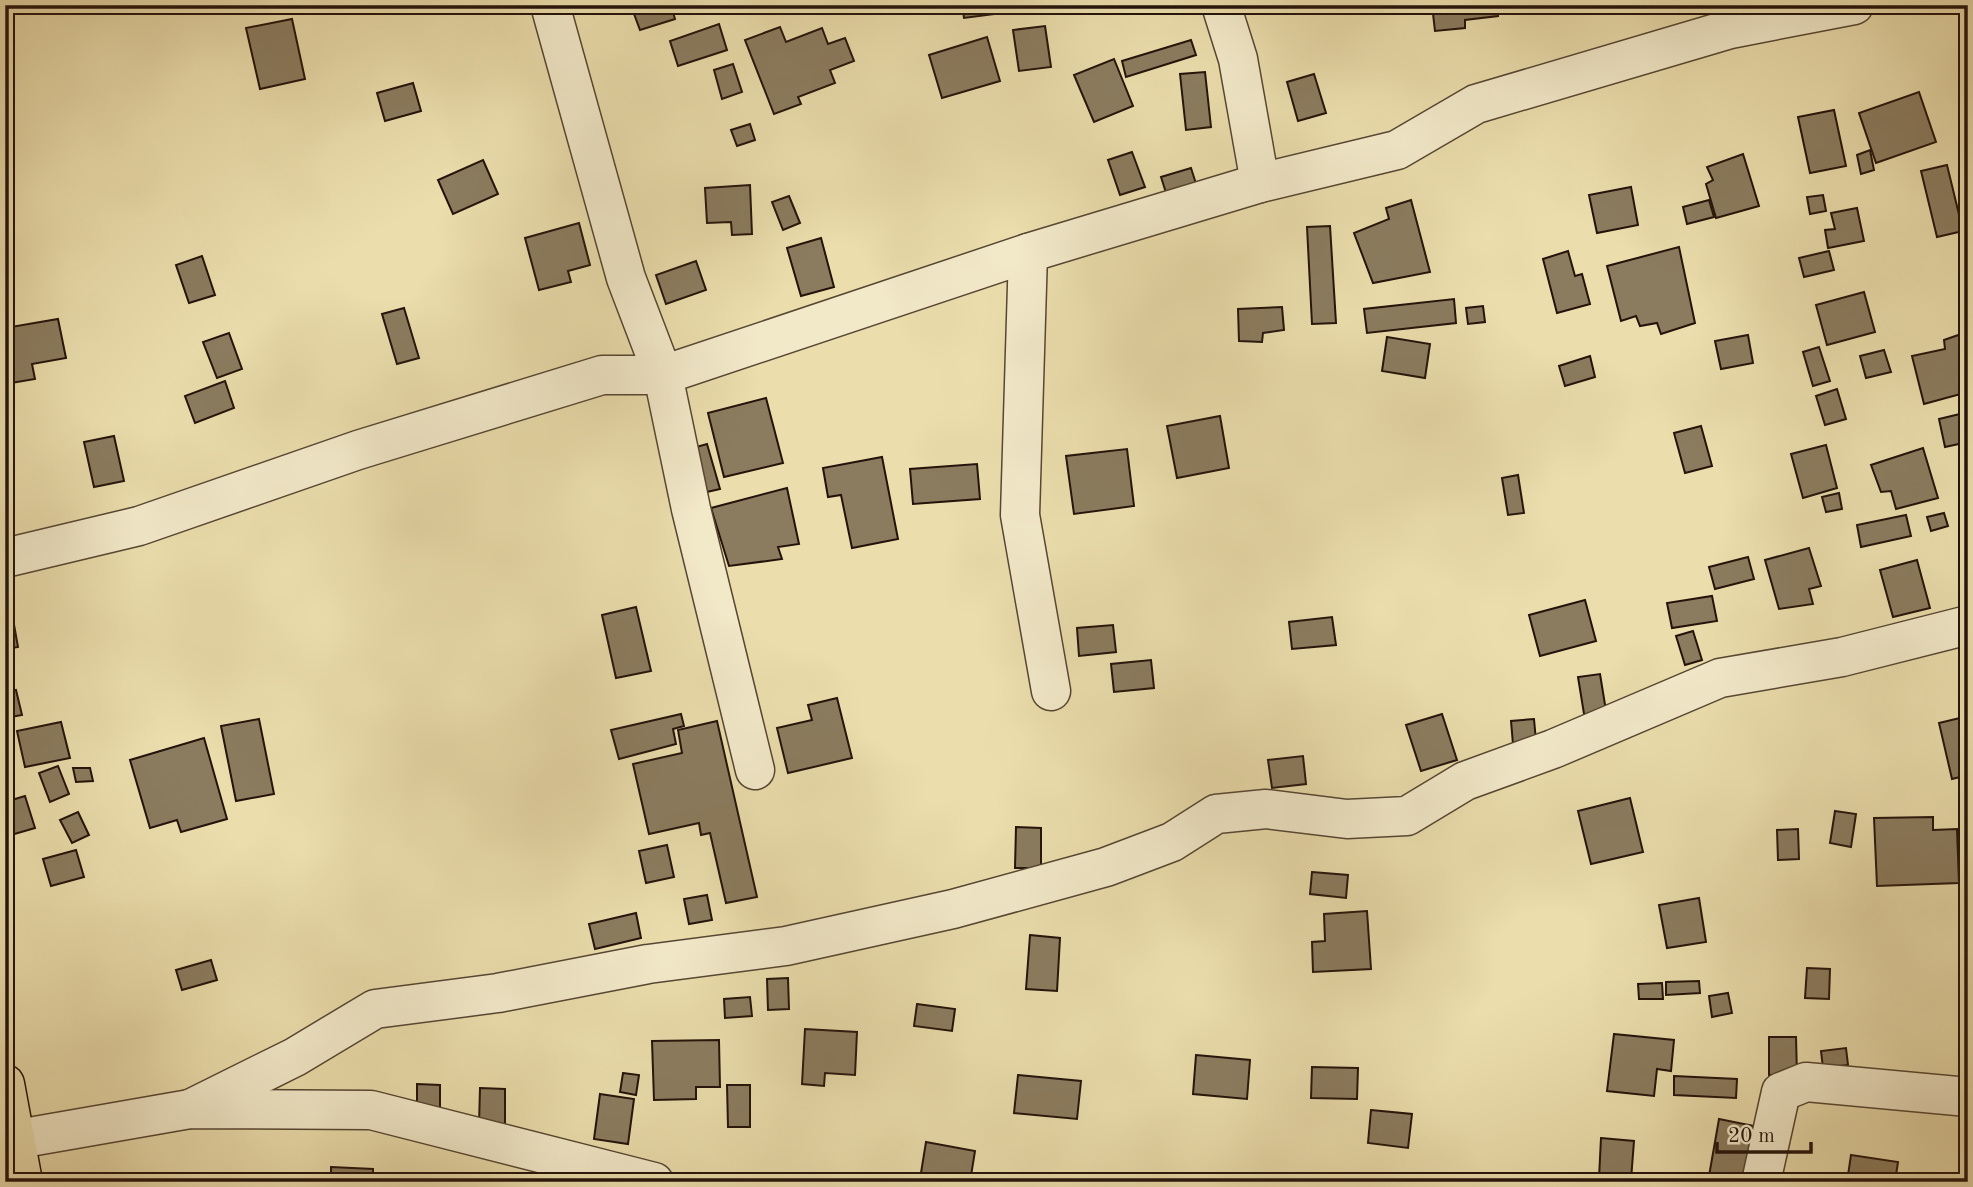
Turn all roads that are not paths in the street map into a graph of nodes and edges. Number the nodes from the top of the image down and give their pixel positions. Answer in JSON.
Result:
{"nodes":[{"id":1,"x":550,"y":5,"type":"edge"},
{"id":2,"x":1221,"y":5,"type":"edge"},
{"id":3,"x":1854,"y":5,"type":"edge"},
{"id":4,"x":1260,"y":183,"type":"junction"},
{"id":5,"x":1028,"y":253,"type":"junction"},
{"id":6,"x":663,"y":375,"type":"junction"},
{"id":7,"x":5,"y":558,"type":"edge"},
{"id":8,"x":1968,"y":625,"type":"edge"},
{"id":9,"x":1051,"y":691,"type":"dead end"},
{"id":10,"x":755,"y":770,"type":"dead end"},
{"id":11,"x":5,"y":1084,"type":"edge"},
{"id":12,"x":1968,"y":1097,"type":"edge"},
{"id":13,"x":190,"y":1108,"type":"junction"},
{"id":14,"x":18,"y":1139,"type":"junction"},
{"id":15,"x":23,"y":1182,"type":"edge"},
{"id":16,"x":654,"y":1182,"type":"edge"},
{"id":17,"x":1762,"y":1182,"type":"edge"}],
"edges":[{"from":1,"to":6,"type":"street"},
{"from":2,"to":4,"type":"street"},
{"from":3,"to":4,"type":"street"},
{"from":4,"to":5,"type":"street"},
{"from":5,"to":6,"type":"street"},
{"from":5,"to":9,"type":"street"},
{"from":6,"to":7,"type":"street"},
{"from":6,"to":10,"type":"street"},
{"from":8,"to":13,"type":"street"},
{"from":11,"to":14,"type":"main road"},
{"from":12,"to":17,"type":"street"},
{"from":13,"to":14,"type":"street"},
{"from":13,"to":16,"type":"street"},
{"from":14,"to":15,"type":"main road"}]}
